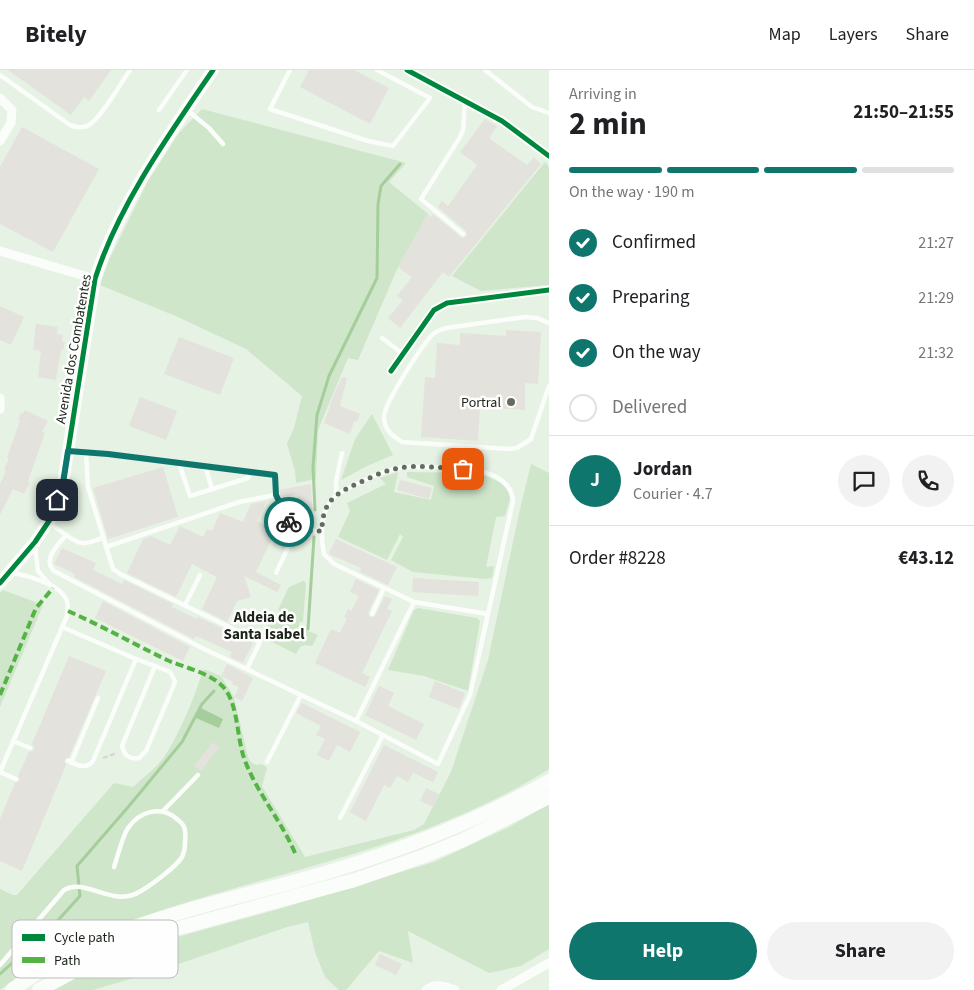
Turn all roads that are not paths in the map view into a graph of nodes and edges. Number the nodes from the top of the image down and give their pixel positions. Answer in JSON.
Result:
{"nodes":[{"id":1,"x":130,"y":70,"type":"edge"},
{"id":2,"x":187,"y":70,"type":"edge"},
{"id":3,"x":213,"y":70,"type":"edge"},
{"id":4,"x":290,"y":70,"type":"edge"},
{"id":5,"x":376,"y":70,"type":"edge"},
{"id":6,"x":407,"y":70,"type":"edge"},
{"id":7,"x":485,"y":70,"type":"edge"},
{"id":8,"x":0,"y":75,"type":"edge"},
{"id":9,"x":0,"y":98,"type":"edge"},
{"id":10,"x":465,"y":101,"type":"junction"},
{"id":11,"x":158,"y":110,"type":"dead end"},
{"id":12,"x":186,"y":110,"type":"junction"},
{"id":13,"x":549,"y":113,"type":"edge"},
{"id":14,"x":0,"y":141,"type":"edge"},
{"id":15,"x":223,"y":144,"type":"dead end"},
{"id":16,"x":549,"y":156,"type":"edge"},
{"id":17,"x":463,"y":234,"type":"dead end"},
{"id":18,"x":0,"y":251,"type":"edge"},
{"id":19,"x":95,"y":279,"type":"junction"},
{"id":20,"x":549,"y":290,"type":"edge"},
{"id":21,"x":549,"y":323,"type":"edge"},
{"id":22,"x":382,"y":338,"type":"dead end"},
{"id":23,"x":403,"y":354,"type":"junction"},
{"id":24,"x":391,"y":370,"type":"dead end"},
{"id":25,"x":549,"y":386,"type":"edge"},
{"id":26,"x":0,"y":398,"type":"edge"},
{"id":27,"x":0,"y":409,"type":"edge"},
{"id":28,"x":68,"y":451,"type":"junction"},
{"id":29,"x":342,"y":452,"type":"dead end"},
{"id":30,"x":86,"y":453,"type":"junction"},
{"id":31,"x":179,"y":463,"type":"junction"},
{"id":32,"x":205,"y":466,"type":"junction"},
{"id":33,"x":248,"y":472,"type":"junction"},
{"id":34,"x":212,"y":489,"type":"junction"},
{"id":35,"x":336,"y":494,"type":"junction"},
{"id":36,"x":276,"y":495,"type":"junction"},
{"id":37,"x":48,"y":523,"type":"junction"},
{"id":38,"x":293,"y":531,"type":"junction"},
{"id":39,"x":322,"y":531,"type":"junction"},
{"id":40,"x":66,"y":535,"type":"junction"},
{"id":41,"x":103,"y":538,"type":"junction"},
{"id":42,"x":35,"y":542,"type":"junction"},
{"id":43,"x":106,"y":547,"type":"junction"},
{"id":44,"x":276,"y":572,"type":"dead end"},
{"id":45,"x":200,"y":575,"type":"dead end"},
{"id":46,"x":4,"y":578,"type":"edge"},
{"id":47,"x":53,"y":588,"type":"junction"},
{"id":48,"x":384,"y":588,"type":"junction"},
{"id":49,"x":414,"y":602,"type":"junction"},
{"id":50,"x":185,"y":606,"type":"junction"},
{"id":51,"x":372,"y":614,"type":"dead end"},
{"id":52,"x":488,"y":614,"type":"junction"},
{"id":53,"x":62,"y":627,"type":"junction"},
{"id":54,"x":136,"y":659,"type":"junction"},
{"id":55,"x":155,"y":666,"type":"junction"},
{"id":56,"x":247,"y":669,"type":"junction"},
{"id":57,"x":301,"y":695,"type":"junction"},
{"id":58,"x":98,"y":698,"type":"dead end"},
{"id":59,"x":356,"y":721,"type":"junction"},
{"id":60,"x":383,"y":735,"type":"junction"},
{"id":61,"x":13,"y":741,"type":"junction"},
{"id":62,"x":30,"y":748,"type":"dead end"},
{"id":63,"x":267,"y":762,"type":"dead end"},
{"id":64,"x":0,"y":772,"type":"edge"},
{"id":65,"x":198,"y":775,"type":"dead end"},
{"id":66,"x":16,"y":779,"type":"dead end"},
{"id":67,"x":549,"y":781,"type":"edge"},
{"id":68,"x":549,"y":797,"type":"edge"},
{"id":69,"x":163,"y":811,"type":"junction"},
{"id":70,"x":340,"y":818,"type":"dead end"},
{"id":71,"x":114,"y":867,"type":"dead end"},
{"id":72,"x":38,"y":920,"type":"edge"},
{"id":73,"x":155,"y":920,"type":"edge"},
{"id":74,"x":178,"y":927,"type":"edge"},
{"id":75,"x":12,"y":951,"type":"edge"},
{"id":76,"x":549,"y":963,"type":"edge"},
{"id":77,"x":0,"y":965,"type":"edge"},
{"id":78,"x":31,"y":978,"type":"edge"},
{"id":79,"x":62,"y":978,"type":"edge"},
{"id":80,"x":427,"y":989,"type":"edge"},
{"id":81,"x":12,"y":990,"type":"edge"},
{"id":82,"x":40,"y":990,"type":"edge"},
{"id":83,"x":455,"y":990,"type":"edge"},
{"id":84,"x":501,"y":990,"type":"edge"}],
"edges":[{"from":1,"to":8,"type":"lane"},
{"from":2,"to":11,"type":"lane"},
{"from":3,"to":12,"type":"street","name":"Avenida dos Combatentes"},
{"from":4,"to":5,"type":"lane"},
{"from":6,"to":10,"type":"street"},
{"from":7,"to":13,"type":"lane"},
{"from":9,"to":14,"type":"street"},
{"from":10,"to":16,"type":"street"},
{"from":10,"to":17,"type":"lane"},
{"from":12,"to":15,"type":"lane"},
{"from":12,"to":19,"type":"street","name":"Avenida dos Combatentes"},
{"from":18,"to":19,"type":"street"},
{"from":19,"to":28,"type":"street","name":"Avenida dos Combatentes"},
{"from":20,"to":23,"type":"street"},
{"from":21,"to":25,"type":"lane"},
{"from":22,"to":23,"type":"lane"},
{"from":23,"to":24,"type":"street"},
{"from":26,"to":27,"type":"street"},
{"from":28,"to":30,"type":"lane"},
{"from":28,"to":37,"type":"street","name":"Avenida dos Combatentes"},
{"from":29,"to":35,"type":"lane"},
{"from":30,"to":31,"type":"lane"},
{"from":30,"to":41,"type":"lane"},
{"from":31,"to":32,"type":"lane"},
{"from":31,"to":34,"type":"lane"},
{"from":32,"to":33,"type":"lane"},
{"from":32,"to":34,"type":"lane"},
{"from":33,"to":34,"type":"lane"},
{"from":33,"to":36,"type":"lane"},
{"from":35,"to":39,"type":"lane"},
{"from":35,"to":52,"type":"lane"},
{"from":36,"to":38,"type":"lane"},
{"from":36,"to":43,"type":"lane"},
{"from":37,"to":40,"type":"lane"},
{"from":37,"to":42,"type":"street","name":"Avenida dos Combatentes"},
{"from":38,"to":39,"type":"lane"},
{"from":38,"to":44,"type":"lane"},
{"from":39,"to":48,"type":"lane"},
{"from":40,"to":41,"type":"lane"},
{"from":40,"to":56,"type":"lane"},
{"from":41,"to":43,"type":"lane"},
{"from":42,"to":46,"type":"street","name":"Avenida dos Combatentes"},
{"from":42,"to":47,"type":"lane"},
{"from":43,"to":50,"type":"lane"},
{"from":45,"to":50,"type":"lane"},
{"from":46,"to":47,"type":"lane"},
{"from":47,"to":53,"type":"lane"},
{"from":48,"to":49,"type":"lane"},
{"from":48,"to":51,"type":"lane"},
{"from":49,"to":52,"type":"lane"},
{"from":49,"to":59,"type":"lane"},
{"from":50,"to":56,"type":"lane"},
{"from":52,"to":60,"type":"lane"},
{"from":53,"to":54,"type":"lane"},
{"from":53,"to":61,"type":"lane"},
{"from":54,"to":55,"type":"lane"},
{"from":54,"to":58,"type":"lane"},
{"from":55,"to":55,"type":"lane"},
{"from":56,"to":57,"type":"lane"},
{"from":57,"to":59,"type":"lane"},
{"from":57,"to":63,"type":"lane"},
{"from":59,"to":60,"type":"lane"},
{"from":60,"to":70,"type":"lane"},
{"from":61,"to":62,"type":"lane"},
{"from":61,"to":64,"type":"lane"},
{"from":64,"to":66,"type":"lane"},
{"from":65,"to":69,"type":"lane"},
{"from":67,"to":73,"type":"main road"},
{"from":68,"to":74,"type":"main road"},
{"from":69,"to":71,"type":"lane"},
{"from":69,"to":72,"type":"lane"},
{"from":75,"to":77,"type":"lane"},
{"from":76,"to":84,"type":"street"},
{"from":78,"to":81,"type":"main road"},
{"from":79,"to":82,"type":"main road"},
{"from":80,"to":83,"type":"street"}]}
